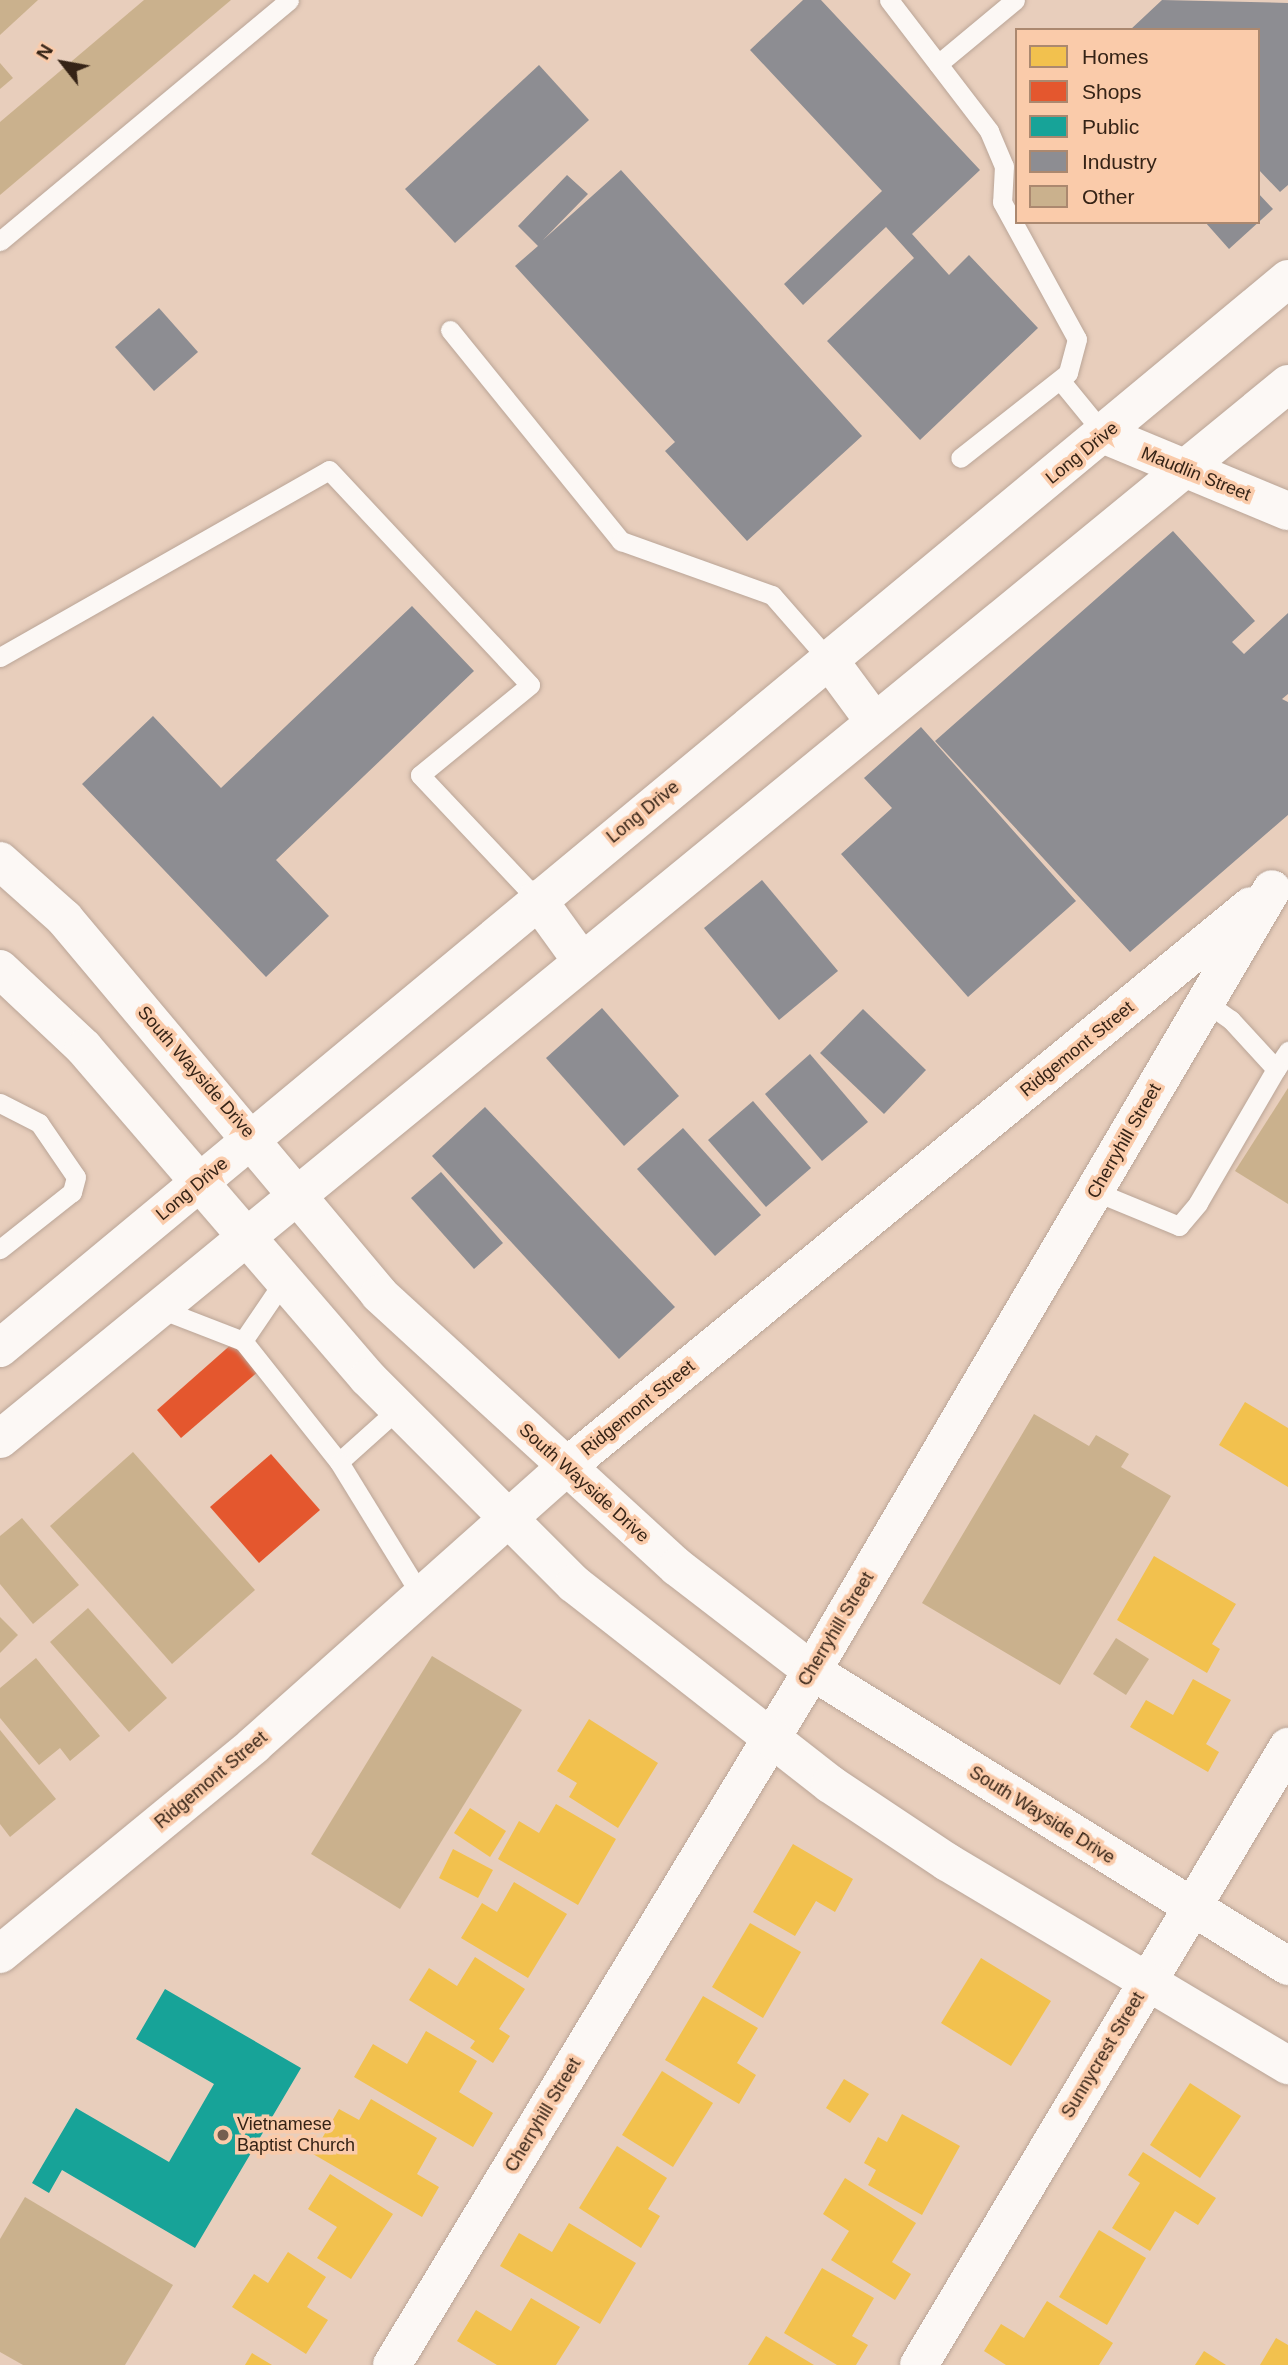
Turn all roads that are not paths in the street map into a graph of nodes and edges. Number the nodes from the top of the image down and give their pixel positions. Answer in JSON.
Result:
{"nodes":[{"id":1,"x":289,"y":0,"type":"edge"},
{"id":2,"x":889,"y":0,"type":"edge"},
{"id":3,"x":1015,"y":0,"type":"edge"},
{"id":4,"x":938,"y":64,"type":"junction"},
{"id":5,"x":0,"y":241,"type":"edge"},
{"id":6,"x":1288,"y":279,"type":"edge"},
{"id":7,"x":450,"y":330,"type":"dead end"},
{"id":8,"x":1060,"y":380,"type":"junction"},
{"id":9,"x":1288,"y":383,"type":"edge"},
{"id":10,"x":1105,"y":435,"type":"junction"},
{"id":11,"x":960,"y":458,"type":"dead end"},
{"id":12,"x":1184,"y":469,"type":"junction"},
{"id":13,"x":1288,"y":511,"type":"edge"},
{"id":14,"x":0,"y":657,"type":"edge"},
{"id":15,"x":829,"y":660,"type":"junction"},
{"id":16,"x":874,"y":721,"type":"junction"},
{"id":17,"x":0,"y":861,"type":"edge"},
{"id":18,"x":1280,"y":882,"type":"edge"},
{"id":19,"x":537,"y":899,"type":"junction"},
{"id":20,"x":581,"y":960,"type":"junction"},
{"id":21,"x":0,"y":969,"type":"edge"},
{"id":22,"x":1205,"y":1002,"type":"junction"},
{"id":23,"x":1288,"y":1051,"type":"edge"},
{"id":24,"x":1276,"y":1069,"type":"junction"},
{"id":25,"x":0,"y":1103,"type":"edge"},
{"id":26,"x":253,"y":1139,"type":"junction"},
{"id":27,"x":198,"y":1184,"type":"junction"},
{"id":28,"x":1094,"y":1191,"type":"junction"},
{"id":29,"x":297,"y":1193,"type":"junction"},
{"id":30,"x":245,"y":1236,"type":"junction"},
{"id":31,"x":0,"y":1249,"type":"edge"},
{"id":32,"x":282,"y":1285,"type":"junction"},
{"id":33,"x":158,"y":1308,"type":"junction"},
{"id":34,"x":243,"y":1341,"type":"junction"},
{"id":35,"x":0,"y":1348,"type":"edge"},
{"id":36,"x":398,"y":1409,"type":"junction"},
{"id":37,"x":0,"y":1439,"type":"edge"},
{"id":38,"x":339,"y":1462,"type":"junction"},
{"id":39,"x":566,"y":1467,"type":"junction"},
{"id":40,"x":510,"y":1521,"type":"junction"},
{"id":41,"x":422,"y":1597,"type":"junction"},
{"id":42,"x":812,"y":1671,"type":"junction"},
{"id":43,"x":770,"y":1736,"type":"junction"},
{"id":44,"x":1288,"y":1747,"type":"edge"},
{"id":45,"x":1191,"y":1909,"type":"junction"},
{"id":46,"x":0,"y":1954,"type":"edge"},
{"id":47,"x":1288,"y":1966,"type":"edge"},
{"id":48,"x":1147,"y":1981,"type":"junction"},
{"id":49,"x":1288,"y":2065,"type":"edge"},
{"id":50,"x":392,"y":2365,"type":"edge"},
{"id":51,"x":919,"y":2365,"type":"edge"}],
"edges":[{"from":1,"to":5,"type":"lane"},
{"from":2,"to":4,"type":"lane"},
{"from":3,"to":4,"type":"lane"},
{"from":4,"to":8,"type":"lane"},
{"from":6,"to":10,"type":"main road","name":"Long Drive"},
{"from":7,"to":15,"type":"lane"},
{"from":8,"to":10,"type":"lane"},
{"from":8,"to":11,"type":"lane"},
{"from":9,"to":12,"type":"main road"},
{"from":10,"to":12,"type":"main road","name":"Maudlin Street"},
{"from":10,"to":15,"type":"main road","name":"Long Drive"},
{"from":12,"to":13,"type":"main road","name":"Maudlin Street"},
{"from":12,"to":16,"type":"main road"},
{"from":14,"to":19,"type":"lane"},
{"from":15,"to":16,"type":"main road"},
{"from":15,"to":19,"type":"main road","name":"Long Drive"},
{"from":16,"to":20,"type":"main road"},
{"from":17,"to":26,"type":"main road","name":"South Wayside Drive"},
{"from":18,"to":22,"type":"main road","name":"Cherryhill Street"},
{"from":18,"to":39,"type":"main road","name":"Ridgemont Street"},
{"from":19,"to":20,"type":"main road"},
{"from":19,"to":26,"type":"main road","name":"Long Drive"},
{"from":20,"to":29,"type":"main road"},
{"from":21,"to":27,"type":"main road"},
{"from":22,"to":24,"type":"lane"},
{"from":22,"to":28,"type":"main road","name":"Cherryhill Street"},
{"from":23,"to":24,"type":"lane"},
{"from":24,"to":28,"type":"lane"},
{"from":25,"to":31,"type":"lane"},
{"from":26,"to":27,"type":"main road","name":"Long Drive"},
{"from":26,"to":29,"type":"main road","name":"South Wayside Drive"},
{"from":27,"to":30,"type":"main road"},
{"from":27,"to":35,"type":"main road","name":"Long Drive"},
{"from":28,"to":42,"type":"main road","name":"Cherryhill Street"},
{"from":29,"to":30,"type":"main road"},
{"from":29,"to":39,"type":"main road","name":"South Wayside Drive"},
{"from":30,"to":32,"type":"main road"},
{"from":30,"to":33,"type":"main road"},
{"from":32,"to":34,"type":"lane"},
{"from":32,"to":36,"type":"main road"},
{"from":33,"to":34,"type":"lane"},
{"from":33,"to":37,"type":"main road"},
{"from":34,"to":38,"type":"lane"},
{"from":36,"to":38,"type":"lane"},
{"from":36,"to":40,"type":"main road"},
{"from":38,"to":41,"type":"lane"},
{"from":39,"to":40,"type":"main road","name":"Ridgemont Street"},
{"from":39,"to":42,"type":"main road","name":"South Wayside Drive"},
{"from":40,"to":41,"type":"main road","name":"Ridgemont Street"},
{"from":40,"to":43,"type":"main road"},
{"from":41,"to":46,"type":"main road","name":"Ridgemont Street"},
{"from":42,"to":43,"type":"main road","name":"Cherryhill Street"},
{"from":42,"to":45,"type":"main road","name":"South Wayside Drive"},
{"from":43,"to":48,"type":"main road"},
{"from":43,"to":50,"type":"main road","name":"Cherryhill Street"},
{"from":44,"to":45,"type":"main road","name":"Sunnycrest Street"},
{"from":45,"to":47,"type":"main road","name":"South Wayside Drive"},
{"from":45,"to":48,"type":"main road","name":"Sunnycrest Street"},
{"from":48,"to":49,"type":"main road"},
{"from":48,"to":51,"type":"main road","name":"Sunnycrest Street"}]}
